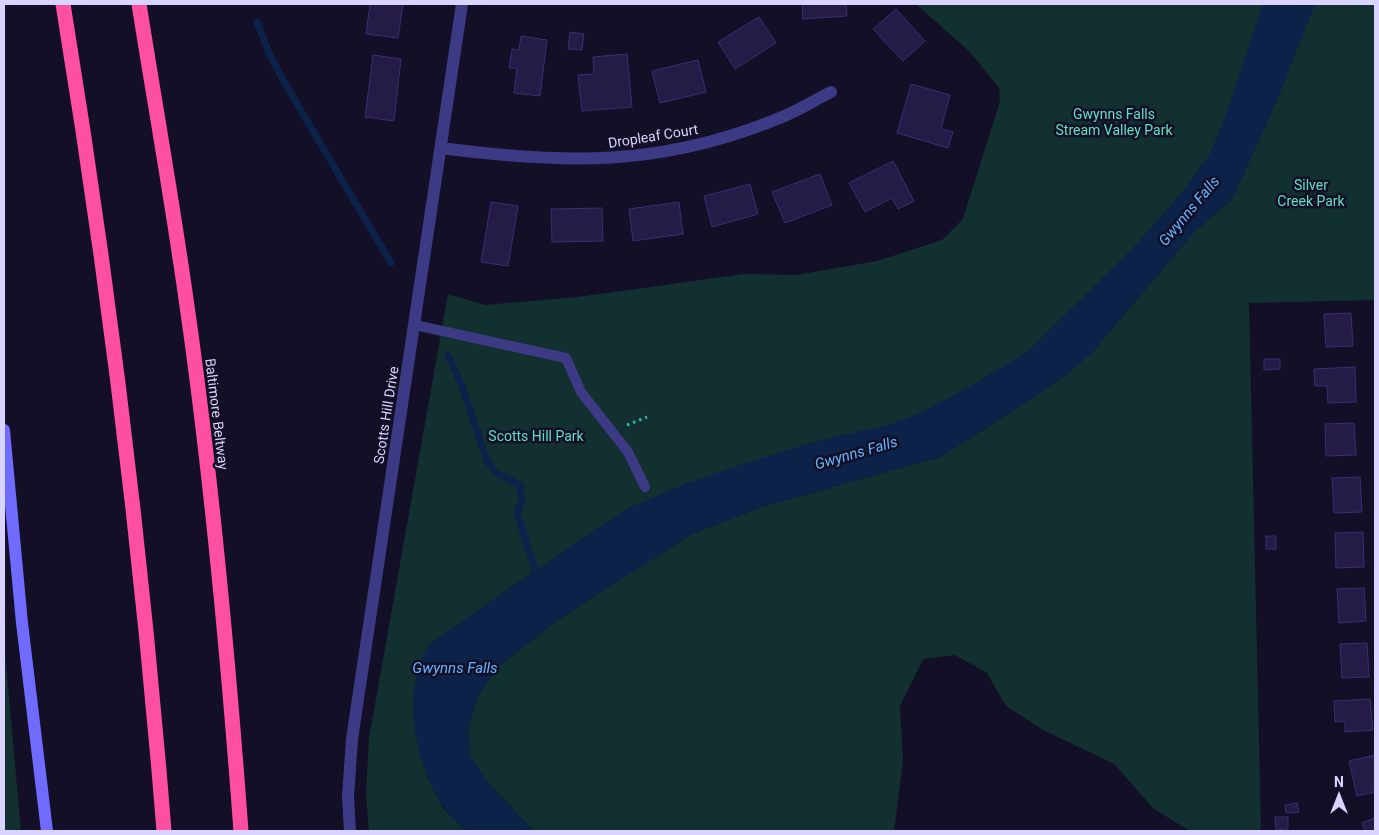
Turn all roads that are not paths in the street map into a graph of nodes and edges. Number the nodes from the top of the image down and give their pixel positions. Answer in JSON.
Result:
{"nodes":[{"id":1,"x":63,"y":4,"type":"edge"},
{"id":2,"x":139,"y":4,"type":"edge"},
{"id":3,"x":462,"y":4,"type":"edge"},
{"id":4,"x":831,"y":92,"type":"dead end"},
{"id":5,"x":441,"y":148,"type":"junction"},
{"id":6,"x":415,"y":325,"type":"junction"},
{"id":7,"x":4,"y":430,"type":"edge"},
{"id":8,"x":645,"y":487,"type":"dead end"},
{"id":9,"x":46,"y":831,"type":"edge"},
{"id":10,"x":164,"y":831,"type":"edge"},
{"id":11,"x":241,"y":831,"type":"edge"},
{"id":12,"x":350,"y":831,"type":"edge"}],
"edges":[{"from":1,"to":10,"type":"highway"},
{"from":2,"to":11,"type":"highway","name":"Baltimore Beltway"},
{"from":3,"to":5,"type":"street","name":"Scotts Hill Drive"},
{"from":4,"to":5,"type":"street","name":"Dropleaf Court"},
{"from":5,"to":6,"type":"street","name":"Scotts Hill Drive"},
{"from":6,"to":8,"type":"lane"},
{"from":6,"to":12,"type":"street","name":"Scotts Hill Drive"},
{"from":7,"to":9,"type":"main road"}]}
